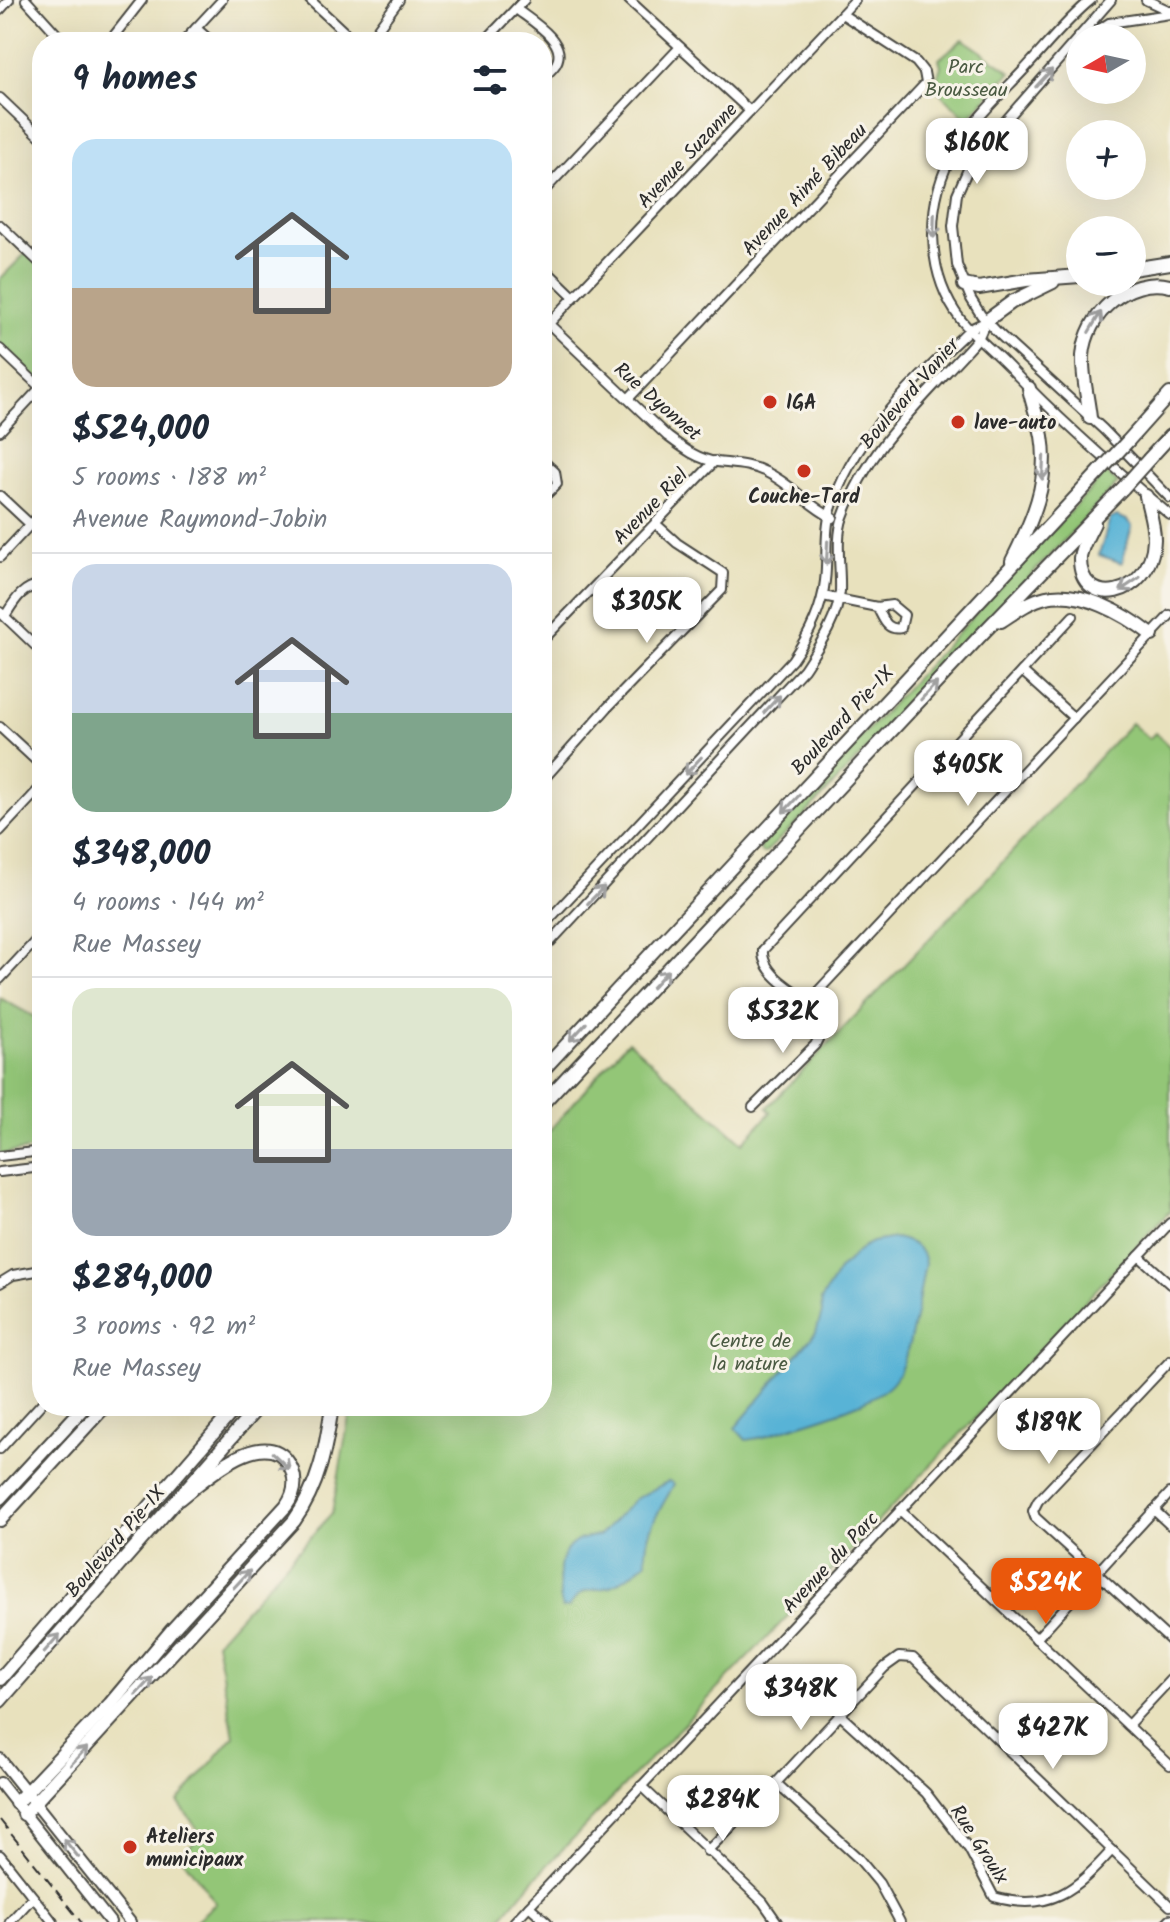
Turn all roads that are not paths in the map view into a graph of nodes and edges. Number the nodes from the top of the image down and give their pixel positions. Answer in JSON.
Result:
{"nodes":[{"id":1,"x":9,"y":0,"type":"edge"},
{"id":2,"x":26,"y":0,"type":"edge"},
{"id":3,"x":142,"y":0,"type":"edge"},
{"id":4,"x":222,"y":0,"type":"edge"},
{"id":5,"x":310,"y":0,"type":"edge"},
{"id":6,"x":399,"y":0,"type":"edge"},
{"id":7,"x":524,"y":0,"type":"edge"},
{"id":8,"x":629,"y":0,"type":"edge"},
{"id":9,"x":855,"y":0,"type":"edge"},
{"id":10,"x":1111,"y":0,"type":"edge"},
{"id":11,"x":1146,"y":0,"type":"edge"},
{"id":12,"x":1089,"y":1,"type":"edge"},
{"id":13,"x":516,"y":9,"type":"junction"},
{"id":14,"x":0,"y":10,"type":"edge"},
{"id":15,"x":1170,"y":12,"type":"edge"},
{"id":16,"x":842,"y":14,"type":"junction"},
{"id":17,"x":1091,"y":24,"type":"edge"},
{"id":18,"x":1107,"y":24,"type":"edge"},
{"id":19,"x":196,"y":28,"type":"junction"},
{"id":20,"x":55,"y":32,"type":"edge"},
{"id":21,"x":117,"y":32,"type":"edge"},
{"id":22,"x":192,"y":32,"type":"edge"},
{"id":23,"x":201,"y":32,"type":"edge"},
{"id":24,"x":344,"y":32,"type":"edge"},
{"id":25,"x":375,"y":32,"type":"edge"},
{"id":26,"x":494,"y":32,"type":"edge"},
{"id":27,"x":544,"y":32,"type":"edge"},
{"id":28,"x":552,"y":39,"type":"edge"},
{"id":29,"x":680,"y":47,"type":"junction"},
{"id":30,"x":1066,"y":54,"type":"edge"},
{"id":31,"x":552,"y":68,"type":"edge"},
{"id":32,"x":0,"y":98,"type":"edge"},
{"id":33,"x":750,"y":111,"type":"junction"},
{"id":34,"x":32,"y":128,"type":"edge"},
{"id":35,"x":552,"y":182,"type":"edge"},
{"id":36,"x":0,"y":225,"type":"edge"},
{"id":37,"x":32,"y":255,"type":"edge"},
{"id":38,"x":1170,"y":263,"type":"edge"},
{"id":39,"x":1146,"y":267,"type":"edge"},
{"id":40,"x":552,"y":276,"type":"edge"},
{"id":41,"x":1066,"y":278,"type":"edge"},
{"id":42,"x":1059,"y":279,"type":"junction"},
{"id":43,"x":964,"y":285,"type":"junction"},
{"id":44,"x":1170,"y":286,"type":"edge"},
{"id":45,"x":574,"y":297,"type":"junction"},
{"id":46,"x":552,"y":321,"type":"edge"},
{"id":47,"x":986,"y":321,"type":"junction"},
{"id":48,"x":552,"y":327,"type":"edge"},
{"id":49,"x":970,"y":329,"type":"junction"},
{"id":50,"x":979,"y":337,"type":"junction"},
{"id":51,"x":0,"y":349,"type":"edge"},
{"id":52,"x":32,"y":379,"type":"edge"},
{"id":53,"x":1170,"y":384,"type":"edge"},
{"id":54,"x":1029,"y":388,"type":"junction"},
{"id":55,"x":1170,"y":394,"type":"edge"},
{"id":56,"x":32,"y":398,"type":"edge"},
{"id":57,"x":629,"y":398,"type":"junction"},
{"id":58,"x":1155,"y":412,"type":"junction"},
{"id":59,"x":1090,"y":418,"type":"junction"},
{"id":60,"x":0,"y":431,"type":"edge"},
{"id":61,"x":1170,"y":436,"type":"edge"},
{"id":62,"x":715,"y":461,"type":"junction"},
{"id":63,"x":552,"y":469,"type":"edge"},
{"id":64,"x":552,"y":489,"type":"edge"},
{"id":65,"x":0,"y":496,"type":"edge"},
{"id":66,"x":1146,"y":496,"type":"junction"},
{"id":67,"x":1170,"y":498,"type":"edge"},
{"id":68,"x":1098,"y":515,"type":"junction"},
{"id":69,"x":1170,"y":515,"type":"edge"},
{"id":70,"x":829,"y":516,"type":"junction"},
{"id":71,"x":841,"y":522,"type":"junction"},
{"id":72,"x":30,"y":524,"type":"joint"},
{"id":73,"x":656,"y":524,"type":"junction"},
{"id":74,"x":0,"y":557,"type":"edge"},
{"id":75,"x":1005,"y":575,"type":"junction"},
{"id":76,"x":32,"y":586,"type":"edge"},
{"id":77,"x":823,"y":596,"type":"junction"},
{"id":78,"x":839,"y":598,"type":"junction"},
{"id":79,"x":877,"y":607,"type":"dead end"},
{"id":80,"x":2,"y":614,"type":"edge"},
{"id":81,"x":1170,"y":615,"type":"edge"},
{"id":82,"x":1073,"y":616,"type":"dead end"},
{"id":83,"x":552,"y":631,"type":"edge"},
{"id":84,"x":982,"y":634,"type":"junction"},
{"id":85,"x":1152,"y":635,"type":"junction"},
{"id":86,"x":32,"y":642,"type":"edge"},
{"id":87,"x":1022,"y":671,"type":"junction"},
{"id":88,"x":1074,"y":718,"type":"junction"},
{"id":89,"x":0,"y":727,"type":"edge"},
{"id":90,"x":32,"y":757,"type":"edge"},
{"id":91,"x":552,"y":770,"type":"edge"},
{"id":92,"x":32,"y":797,"type":"edge"},
{"id":93,"x":0,"y":831,"type":"edge"},
{"id":94,"x":552,"y":916,"type":"edge"},
{"id":95,"x":552,"y":940,"type":"edge"},
{"id":96,"x":32,"y":945,"type":"edge"},
{"id":97,"x":0,"y":979,"type":"edge"},
{"id":98,"x":815,"y":1002,"type":"junction"},
{"id":99,"x":552,"y":1060,"type":"edge"},
{"id":100,"x":552,"y":1093,"type":"edge"},
{"id":101,"x":753,"y":1107,"type":"dead end"},
{"id":102,"x":32,"y":1152,"type":"edge"},
{"id":103,"x":0,"y":1156,"type":"edge"},
{"id":104,"x":32,"y":1168,"type":"edge"},
{"id":105,"x":0,"y":1172,"type":"edge"},
{"id":106,"x":1170,"y":1223,"type":"edge"},
{"id":107,"x":1139,"y":1256,"type":"junction"},
{"id":108,"x":32,"y":1272,"type":"edge"},
{"id":109,"x":0,"y":1283,"type":"edge"},
{"id":110,"x":1170,"y":1284,"type":"edge"},
{"id":111,"x":1170,"y":1361,"type":"edge"},
{"id":112,"x":32,"y":1414,"type":"edge"},
{"id":113,"x":76,"y":1416,"type":"edge"},
{"id":114,"x":96,"y":1416,"type":"edge"},
{"id":115,"x":223,"y":1416,"type":"edge"},
{"id":116,"x":228,"y":1416,"type":"edge"},
{"id":117,"x":250,"y":1416,"type":"edge"},
{"id":118,"x":330,"y":1416,"type":"edge"},
{"id":119,"x":212,"y":1435,"type":"junction"},
{"id":120,"x":0,"y":1449,"type":"edge"},
{"id":121,"x":1170,"y":1493,"type":"edge"},
{"id":122,"x":0,"y":1498,"type":"edge"},
{"id":123,"x":179,"y":1499,"type":"junction"},
{"id":124,"x":900,"y":1510,"type":"junction"},
{"id":125,"x":1154,"y":1510,"type":"junction"},
{"id":126,"x":0,"y":1520,"type":"edge"},
{"id":127,"x":1170,"y":1525,"type":"edge"},
{"id":128,"x":1096,"y":1573,"type":"junction"},
{"id":129,"x":1036,"y":1639,"type":"junction"},
{"id":130,"x":1170,"y":1640,"type":"edge"},
{"id":131,"x":0,"y":1679,"type":"edge"},
{"id":132,"x":1170,"y":1680,"type":"edge"},
{"id":133,"x":0,"y":1701,"type":"edge"},
{"id":134,"x":839,"y":1714,"type":"junction"},
{"id":135,"x":1128,"y":1725,"type":"junction"},
{"id":136,"x":0,"y":1759,"type":"edge"},
{"id":137,"x":1170,"y":1765,"type":"edge"},
{"id":138,"x":0,"y":1783,"type":"edge"},
{"id":139,"x":776,"y":1783,"type":"junction"},
{"id":140,"x":641,"y":1786,"type":"junction"},
{"id":141,"x":31,"y":1798,"type":"junction"},
{"id":142,"x":20,"y":1808,"type":"junction"},
{"id":143,"x":1112,"y":1850,"type":"junction"},
{"id":144,"x":707,"y":1851,"type":"junction"},
{"id":145,"x":0,"y":1855,"type":"edge"},
{"id":146,"x":33,"y":1897,"type":"junction"},
{"id":147,"x":529,"y":1906,"type":"junction"},
{"id":148,"x":1170,"y":1906,"type":"edge"},
{"id":149,"x":10,"y":1922,"type":"edge"},
{"id":150,"x":53,"y":1922,"type":"edge"},
{"id":151,"x":110,"y":1922,"type":"edge"},
{"id":152,"x":130,"y":1922,"type":"edge"},
{"id":153,"x":514,"y":1922,"type":"edge"},
{"id":154,"x":547,"y":1922,"type":"edge"},
{"id":155,"x":777,"y":1922,"type":"edge"},
{"id":156,"x":900,"y":1922,"type":"edge"}],
"edges":[{"from":1,"to":14,"type":"street"},
{"from":2,"to":20,"type":"street"},
{"from":3,"to":21,"type":"street"},
{"from":4,"to":19,"type":"street"},
{"from":5,"to":24,"type":"street"},
{"from":6,"to":25,"type":"street"},
{"from":7,"to":13,"type":"street"},
{"from":8,"to":29,"type":"street"},
{"from":9,"to":16,"type":"street","name":"Avenue Suzanne"},
{"from":10,"to":17,"type":"street"},
{"from":11,"to":15,"type":"street"},
{"from":12,"to":49,"type":"street","one_way":true},
{"from":13,"to":26,"type":"street"},
{"from":13,"to":27,"type":"street"},
{"from":15,"to":18,"type":"street"},
{"from":16,"to":33,"type":"street","name":"Avenue Suzanne"},
{"from":16,"to":57,"type":"street","name":"Avenue Aimé Bibeau"},
{"from":19,"to":22,"type":"street"},
{"from":19,"to":23,"type":"street"},
{"from":28,"to":31,"type":"street"},
{"from":29,"to":33,"type":"street"},
{"from":29,"to":35,"type":"street"},
{"from":43,"to":30,"type":"street","one_way":true},
{"from":32,"to":34,"type":"street"},
{"from":33,"to":45,"type":"street","name":"Avenue Suzanne"},
{"from":36,"to":37,"type":"street"},
{"from":38,"to":39,"type":"highway"},
{"from":40,"to":45,"type":"street"},
{"from":41,"to":42,"type":"highway"},
{"from":42,"to":43,"type":"highway"},
{"from":42,"to":47,"type":"highway"},
{"from":43,"to":47,"type":"street"},
{"from":59,"to":44,"type":"highway","one_way":true},
{"from":45,"to":46,"type":"street","name":"Avenue Suzanne"},
{"from":47,"to":49,"type":"street","name":"Boulevard Vanier"},
{"from":47,"to":50,"type":"street","name":"Boulevard Vanier"},
{"from":47,"to":59,"type":"street"},
{"from":48,"to":57,"type":"street","name":"Rue Dyonnet"},
{"from":49,"to":50,"type":"street"},
{"from":49,"to":70,"type":"street","name":"Boulevard Vanier"},
{"from":50,"to":54,"type":"street"},
{"from":50,"to":71,"type":"street","name":"Boulevard Vanier"},
{"from":51,"to":52,"type":"street"},
{"from":53,"to":58,"type":"highway"},
{"from":54,"to":66,"type":"street"},
{"from":54,"to":75,"type":"highway","one_way":true},
{"from":55,"to":58,"type":"highway","name":"Boulevard Pie-IX"},
{"from":56,"to":60,"type":"street"},
{"from":57,"to":62,"type":"street","name":"Rue Dyonnet"},
{"from":58,"to":75,"type":"highway","name":"Boulevard Pie-IX","bridge":true},
{"from":59,"to":67,"type":"street"},
{"from":61,"to":68,"type":"highway","bridge":true},
{"from":62,"to":70,"type":"street","name":"Rue Dyonnet"},
{"from":62,"to":73,"type":"street","name":"Avenue Riel"},
{"from":63,"to":64,"type":"street"},
{"from":65,"to":72,"type":"street"},
{"from":66,"to":68,"type":"highway","one_way":true},
{"from":66,"to":69,"type":"street"},
{"from":68,"to":84,"type":"highway"},
{"from":70,"to":71,"type":"street","name":"Rue Dyonnet"},
{"from":70,"to":77,"type":"street","name":"Boulevard Vanier","one_way":true},
{"from":71,"to":78,"type":"street","name":"Boulevard Vanier"},
{"from":72,"to":74,"type":"street"},
{"from":73,"to":83,"type":"street","name":"Avenue Riel"},
{"from":73,"to":91,"type":"street"},
{"from":75,"to":99,"type":"highway","name":"Boulevard Pie-IX","one_way":true},
{"from":76,"to":80,"type":"street"},
{"from":77,"to":78,"type":"street"},
{"from":77,"to":94,"type":"street","name":"Boulevard Vanier","one_way":true},
{"from":78,"to":79,"type":"street"},
{"from":95,"to":78,"type":"street","name":"Boulevard Vanier","one_way":true},
{"from":80,"to":86,"type":"street"},
{"from":81,"to":85,"type":"street"},
{"from":82,"to":87,"type":"street"},
{"from":84,"to":85,"type":"highway"},
{"from":100,"to":84,"type":"highway","one_way":true},
{"from":85,"to":88,"type":"street"},
{"from":87,"to":88,"type":"street"},
{"from":87,"to":98,"type":"street"},
{"from":88,"to":98,"type":"street"},
{"from":89,"to":90,"type":"street"},
{"from":92,"to":93,"type":"street"},
{"from":96,"to":97,"type":"street"},
{"from":98,"to":101,"type":"street"},
{"from":102,"to":103,"type":"street"},
{"from":104,"to":105,"type":"street"},
{"from":106,"to":107,"type":"street","name":"Avenue du Parc"},
{"from":107,"to":110,"type":"street"},
{"from":107,"to":124,"type":"street","name":"Avenue du Parc"},
{"from":108,"to":109,"type":"street"},
{"from":111,"to":128,"type":"street"},
{"from":112,"to":120,"type":"street"},
{"from":113,"to":122,"type":"highway"},
{"from":114,"to":126,"type":"highway"},
{"from":115,"to":119,"type":"highway"},
{"from":116,"to":119,"type":"highway","name":"Boulevard Pie-IX"},
{"from":117,"to":123,"type":"highway","name":"Boulevard Pie-IX"},
{"from":141,"to":118,"type":"highway","one_way":true},
{"from":119,"to":131,"type":"highway","name":"Boulevard Pie-IX"},
{"from":121,"to":125,"type":"street"},
{"from":133,"to":123,"type":"highway","name":"Boulevard Pie-IX","one_way":true},
{"from":123,"to":141,"type":"highway","one_way":true},
{"from":124,"to":129,"type":"street"},
{"from":124,"to":140,"type":"street","name":"Avenue du Parc"},
{"from":125,"to":127,"type":"street"},
{"from":125,"to":128,"type":"street"},
{"from":128,"to":129,"type":"street"},
{"from":128,"to":130,"type":"street"},
{"from":129,"to":135,"type":"street"},
{"from":132,"to":135,"type":"street"},
{"from":134,"to":139,"type":"street"},
{"from":134,"to":143,"type":"street"},
{"from":134,"to":143,"type":"street","name":"Rue Groulx"},
{"from":135,"to":137,"type":"street"},
{"from":136,"to":141,"type":"main road"},
{"from":138,"to":142,"type":"main road"},
{"from":139,"to":144,"type":"street"},
{"from":139,"to":156,"type":"street"},
{"from":140,"to":144,"type":"street"},
{"from":140,"to":147,"type":"street","name":"Avenue du Parc"},
{"from":141,"to":142,"type":"highway"},
{"from":152,"to":141,"type":"main road","one_way":true},
{"from":142,"to":151,"type":"main road"},
{"from":143,"to":148,"type":"street"},
{"from":144,"to":155,"type":"street"},
{"from":145,"to":146,"type":"street"},
{"from":146,"to":149,"type":"street"},
{"from":146,"to":150,"type":"street"},
{"from":147,"to":153,"type":"street","name":"Avenue du Parc"},
{"from":147,"to":154,"type":"street"}]}
